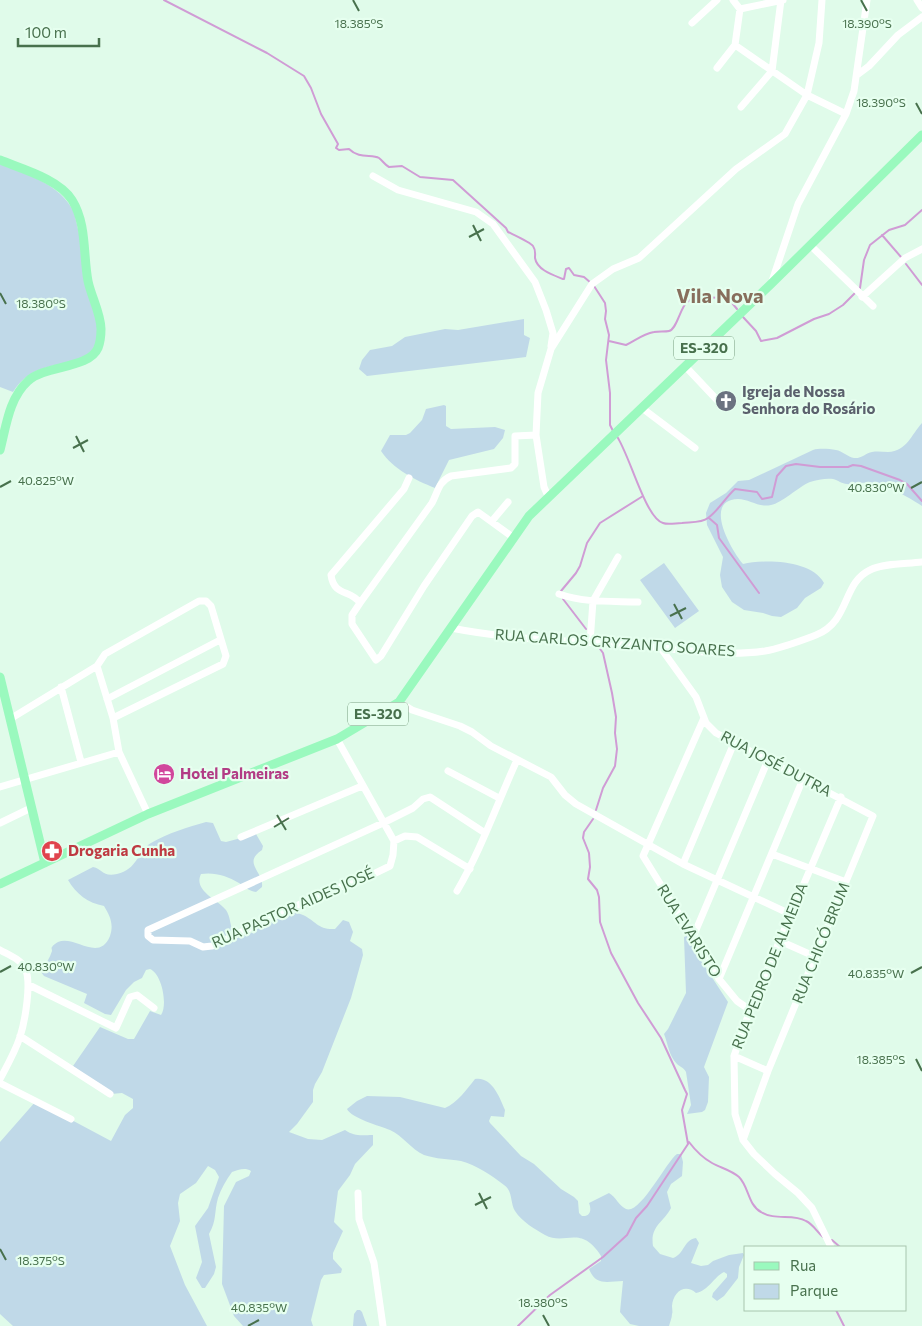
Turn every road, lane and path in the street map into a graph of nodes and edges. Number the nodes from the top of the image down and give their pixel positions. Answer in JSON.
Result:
{"nodes":[{"id":1,"x":716,"y":0,"type":"edge"},
{"id":2,"x":733,"y":0,"type":"edge"},
{"id":3,"x":781,"y":0,"type":"edge"},
{"id":4,"x":822,"y":0,"type":"edge"},
{"id":5,"x":867,"y":0,"type":"edge"},
{"id":6,"x":917,"y":0,"type":"edge"},
{"id":7,"x":922,"y":8,"type":"edge"},
{"id":8,"x":740,"y":9,"type":"junction"},
{"id":9,"x":922,"y":17,"type":"edge"},
{"id":10,"x":692,"y":23,"type":"dead end"},
{"id":11,"x":735,"y":45,"type":"junction"},
{"id":12,"x":717,"y":68,"type":"dead end"},
{"id":13,"x":772,"y":71,"type":"junction"},
{"id":14,"x":857,"y":75,"type":"junction"},
{"id":15,"x":808,"y":95,"type":"junction"},
{"id":16,"x":741,"y":107,"type":"dead end"},
{"id":17,"x":846,"y":114,"type":"junction"},
{"id":18,"x":922,"y":135,"type":"edge"},
{"id":19,"x":0,"y":160,"type":"edge"},
{"id":20,"x":373,"y":176,"type":"dead end"},
{"id":21,"x":810,"y":245,"type":"junction"},
{"id":22,"x":922,"y":248,"type":"edge"},
{"id":23,"x":778,"y":259,"type":"junction"},
{"id":24,"x":786,"y":268,"type":"junction"},
{"id":25,"x":771,"y":284,"type":"junction"},
{"id":26,"x":862,"y":297,"type":"junction"},
{"id":27,"x":872,"y":306,"type":"dead end"},
{"id":28,"x":551,"y":349,"type":"junction"},
{"id":29,"x":685,"y":366,"type":"junction"},
{"id":30,"x":718,"y":401,"type":"dead end"},
{"id":31,"x":642,"y":408,"type":"junction"},
{"id":32,"x":536,"y":435,"type":"junction"},
{"id":33,"x":695,"y":448,"type":"dead end"},
{"id":34,"x":0,"y":450,"type":"edge"},
{"id":35,"x":409,"y":478,"type":"dead end"},
{"id":36,"x":548,"y":496,"type":"junction"},
{"id":37,"x":508,"y":502,"type":"dead end"},
{"id":38,"x":492,"y":521,"type":"junction"},
{"id":39,"x":514,"y":538,"type":"junction"},
{"id":40,"x":618,"y":557,"type":"dead end"},
{"id":41,"x":922,"y":562,"type":"edge"},
{"id":42,"x":559,"y":594,"type":"dead end"},
{"id":43,"x":593,"y":601,"type":"junction"},
{"id":44,"x":638,"y":602,"type":"dead end"},
{"id":45,"x":360,"y":603,"type":"junction"},
{"id":46,"x":451,"y":628,"type":"junction"},
{"id":47,"x":220,"y":640,"type":"junction"},
{"id":48,"x":590,"y":642,"type":"junction"},
{"id":49,"x":660,"y":647,"type":"junction"},
{"id":50,"x":97,"y":666,"type":"junction"},
{"id":51,"x":0,"y":677,"type":"edge"},
{"id":52,"x":61,"y":687,"type":"junction"},
{"id":53,"x":2,"y":690,"type":"edge"},
{"id":54,"x":107,"y":699,"type":"junction"},
{"id":55,"x":398,"y":702,"type":"junction"},
{"id":56,"x":113,"y":718,"type":"junction"},
{"id":57,"x":704,"y":718,"type":"junction"},
{"id":58,"x":10,"y":719,"type":"junction"},
{"id":59,"x":337,"y":739,"type":"junction"},
{"id":60,"x":734,"y":742,"type":"junction"},
{"id":61,"x":119,"y":752,"type":"junction"},
{"id":62,"x":517,"y":760,"type":"junction"},
{"id":63,"x":768,"y":760,"type":"junction"},
{"id":64,"x":81,"y":762,"type":"junction"},
{"id":65,"x":448,"y":771,"type":"dead end"},
{"id":66,"x":804,"y":779,"type":"junction"},
{"id":67,"x":24,"y":780,"type":"junction"},
{"id":68,"x":362,"y":786,"type":"junction"},
{"id":69,"x":0,"y":787,"type":"edge"},
{"id":70,"x":499,"y":798,"type":"junction"},
{"id":71,"x":841,"y":798,"type":"junction"},
{"id":72,"x":31,"y":808,"type":"junction"},
{"id":73,"x":148,"y":814,"type":"junction"},
{"id":74,"x":874,"y":816,"type":"joint"},
{"id":75,"x":0,"y":823,"type":"edge"},
{"id":76,"x":383,"y":823,"type":"junction"},
{"id":77,"x":485,"y":833,"type":"junction"},
{"id":78,"x":241,"y":837,"type":"dead end"},
{"id":79,"x":394,"y":840,"type":"junction"},
{"id":80,"x":646,"y":844,"type":"junction"},
{"id":81,"x":772,"y":854,"type":"junction"},
{"id":82,"x":45,"y":863,"type":"junction"},
{"id":83,"x":683,"y":864,"type":"junction"},
{"id":84,"x":470,"y":869,"type":"junction"},
{"id":85,"x":810,"y":869,"type":"junction"},
{"id":86,"x":717,"y":881,"type":"junction"},
{"id":87,"x":846,"y":882,"type":"junction"},
{"id":88,"x":0,"y":884,"type":"edge"},
{"id":89,"x":457,"y":891,"type":"dead end"},
{"id":90,"x":754,"y":897,"type":"junction"},
{"id":91,"x":790,"y":914,"type":"junction"},
{"id":92,"x":693,"y":937,"type":"junction"},
{"id":93,"x":780,"y":941,"type":"junction"},
{"id":94,"x":0,"y":950,"type":"edge"},
{"id":95,"x":816,"y":957,"type":"junction"},
{"id":96,"x":718,"y":979,"type":"junction"},
{"id":97,"x":29,"y":985,"type":"junction"},
{"id":98,"x":154,"y":1008,"type":"dead end"},
{"id":99,"x":750,"y":1010,"type":"junction"},
{"id":100,"x":20,"y":1036,"type":"junction"},
{"id":101,"x":734,"y":1056,"type":"junction"},
{"id":102,"x":768,"y":1071,"type":"junction"},
{"id":103,"x":0,"y":1081,"type":"edge"},
{"id":104,"x":110,"y":1094,"type":"dead end"},
{"id":105,"x":71,"y":1119,"type":"dead end"},
{"id":106,"x":743,"y":1140,"type":"junction"},
{"id":107,"x":358,"y":1193,"type":"dead end"},
{"id":108,"x":831,"y":1246,"type":"edge"},
{"id":109,"x":383,"y":1326,"type":"edge"}],
"edges":[{"from":1,"to":10,"type":"street"},
{"from":2,"to":8,"type":"street"},
{"from":3,"to":8,"type":"street"},
{"from":3,"to":13,"type":"street"},
{"from":4,"to":15,"type":"street"},
{"from":5,"to":14,"type":"street"},
{"from":6,"to":7,"type":"street"},
{"from":8,"to":11,"type":"street"},
{"from":9,"to":14,"type":"street"},
{"from":11,"to":12,"type":"street"},
{"from":11,"to":13,"type":"street"},
{"from":13,"to":15,"type":"street"},
{"from":13,"to":16,"type":"street"},
{"from":14,"to":17,"type":"street"},
{"from":15,"to":17,"type":"street"},
{"from":15,"to":28,"type":"street"},
{"from":17,"to":23,"type":"street"},
{"from":18,"to":21,"type":"main road","number":"ES-320"},
{"from":19,"to":34,"type":"main road"},
{"from":20,"to":28,"type":"street"},
{"from":21,"to":24,"type":"main road","number":"ES-320"},
{"from":21,"to":26,"type":"street"},
{"from":22,"to":26,"type":"street"},
{"from":23,"to":24,"type":"street"},
{"from":23,"to":25,"type":"street"},
{"from":24,"to":25,"type":"main road","number":"ES-320"},
{"from":25,"to":29,"type":"main road","number":"ES-320"},
{"from":26,"to":27,"type":"street"},
{"from":28,"to":32,"type":"street"},
{"from":29,"to":30,"type":"street"},
{"from":29,"to":31,"type":"main road","number":"ES-320"},
{"from":31,"to":33,"type":"street"},
{"from":31,"to":36,"type":"main road","number":"ES-320"},
{"from":32,"to":36,"type":"street"},
{"from":32,"to":45,"type":"street"},
{"from":35,"to":45,"type":"street"},
{"from":36,"to":39,"type":"main road","number":"ES-320"},
{"from":37,"to":38,"type":"street"},
{"from":38,"to":39,"type":"street"},
{"from":38,"to":45,"type":"street"},
{"from":39,"to":46,"type":"main road","number":"ES-320"},
{"from":40,"to":43,"type":"street"},
{"from":41,"to":49,"type":"street","name":"RUA CARLOS CRYZANTO SOARES"},
{"from":42,"to":43,"type":"street"},
{"from":43,"to":44,"type":"street"},
{"from":43,"to":48,"type":"street"},
{"from":46,"to":48,"type":"street","name":"RUA CARLOS CRYZANTO SOARES"},
{"from":46,"to":55,"type":"main road","number":"ES-320"},
{"from":47,"to":50,"type":"street"},
{"from":47,"to":54,"type":"street"},
{"from":47,"to":56,"type":"street"},
{"from":48,"to":49,"type":"street","name":"RUA CARLOS CRYZANTO SOARES"},
{"from":49,"to":57,"type":"street","name":"RUA JOSÉ DUTRA"},
{"from":50,"to":52,"type":"street"},
{"from":50,"to":54,"type":"street"},
{"from":51,"to":53,"type":"main road"},
{"from":52,"to":58,"type":"street"},
{"from":52,"to":64,"type":"street"},
{"from":53,"to":58,"type":"main road"},
{"from":54,"to":56,"type":"street"},
{"from":55,"to":59,"type":"main road","number":"ES-320"},
{"from":55,"to":62,"type":"street"},
{"from":56,"to":61,"type":"street"},
{"from":57,"to":60,"type":"street","name":"RUA JOSÉ DUTRA"},
{"from":57,"to":80,"type":"street"},
{"from":58,"to":67,"type":"main road"},
{"from":59,"to":68,"type":"street"},
{"from":59,"to":73,"type":"main road","number":"ES-320"},
{"from":60,"to":63,"type":"street","name":"RUA JOSÉ DUTRA"},
{"from":60,"to":83,"type":"street"},
{"from":61,"to":64,"type":"street"},
{"from":61,"to":73,"type":"street"},
{"from":62,"to":70,"type":"street"},
{"from":62,"to":80,"type":"street"},
{"from":63,"to":66,"type":"street","name":"RUA JOSÉ DUTRA"},
{"from":63,"to":86,"type":"street"},
{"from":64,"to":67,"type":"street"},
{"from":65,"to":70,"type":"street"},
{"from":66,"to":71,"type":"street","name":"RUA JOSÉ DUTRA"},
{"from":66,"to":81,"type":"street"},
{"from":67,"to":69,"type":"street"},
{"from":67,"to":72,"type":"main road"},
{"from":68,"to":76,"type":"street"},
{"from":68,"to":78,"type":"street"},
{"from":70,"to":77,"type":"street"},
{"from":71,"to":74,"type":"street","name":"RUA JOSÉ DUTRA"},
{"from":71,"to":85,"type":"street","name":"RUA PEDRO DE ALMEIDA"},
{"from":72,"to":75,"type":"street"},
{"from":72,"to":82,"type":"main road"},
{"from":73,"to":82,"type":"main road","number":"ES-320"},
{"from":74,"to":87,"type":"street","name":"RUA CHICÓ BRUM"},
{"from":76,"to":77,"type":"street"},
{"from":76,"to":79,"type":"street"},
{"from":76,"to":79,"type":"street","name":"RUA PASTOR AIDES JOSÉ"},
{"from":77,"to":84,"type":"street"},
{"from":79,"to":84,"type":"street"},
{"from":80,"to":83,"type":"street"},
{"from":80,"to":92,"type":"street","name":"RUA EVARISTO"},
{"from":81,"to":85,"type":"street"},
{"from":81,"to":90,"type":"street"},
{"from":82,"to":88,"type":"main road"},
{"from":83,"to":86,"type":"street"},
{"from":84,"to":89,"type":"street"},
{"from":85,"to":87,"type":"street"},
{"from":85,"to":91,"type":"street","name":"RUA PEDRO DE ALMEIDA"},
{"from":86,"to":90,"type":"street"},
{"from":86,"to":92,"type":"street"},
{"from":87,"to":95,"type":"street","name":"RUA CHICÓ BRUM"},
{"from":90,"to":91,"type":"street"},
{"from":90,"to":96,"type":"street"},
{"from":91,"to":93,"type":"street","name":"RUA PEDRO DE ALMEIDA"},
{"from":92,"to":96,"type":"street","name":"RUA EVARISTO"},
{"from":93,"to":95,"type":"street"},
{"from":93,"to":99,"type":"street","name":"RUA PEDRO DE ALMEIDA"},
{"from":94,"to":97,"type":"street"},
{"from":95,"to":102,"type":"street","name":"RUA CHICÓ BRUM"},
{"from":96,"to":99,"type":"street","name":"RUA EVARISTO"},
{"from":97,"to":98,"type":"street"},
{"from":97,"to":100,"type":"street"},
{"from":99,"to":101,"type":"street","name":"RUA PEDRO DE ALMEIDA"},
{"from":100,"to":103,"type":"street"},
{"from":100,"to":104,"type":"street"},
{"from":101,"to":102,"type":"street"},
{"from":101,"to":106,"type":"street","name":"RUA PEDRO DE ALMEIDA"},
{"from":102,"to":106,"type":"street","name":"RUA CHICÓ BRUM"},
{"from":103,"to":105,"type":"street"},
{"from":106,"to":108,"type":"street"},
{"from":107,"to":109,"type":"street"}]}
